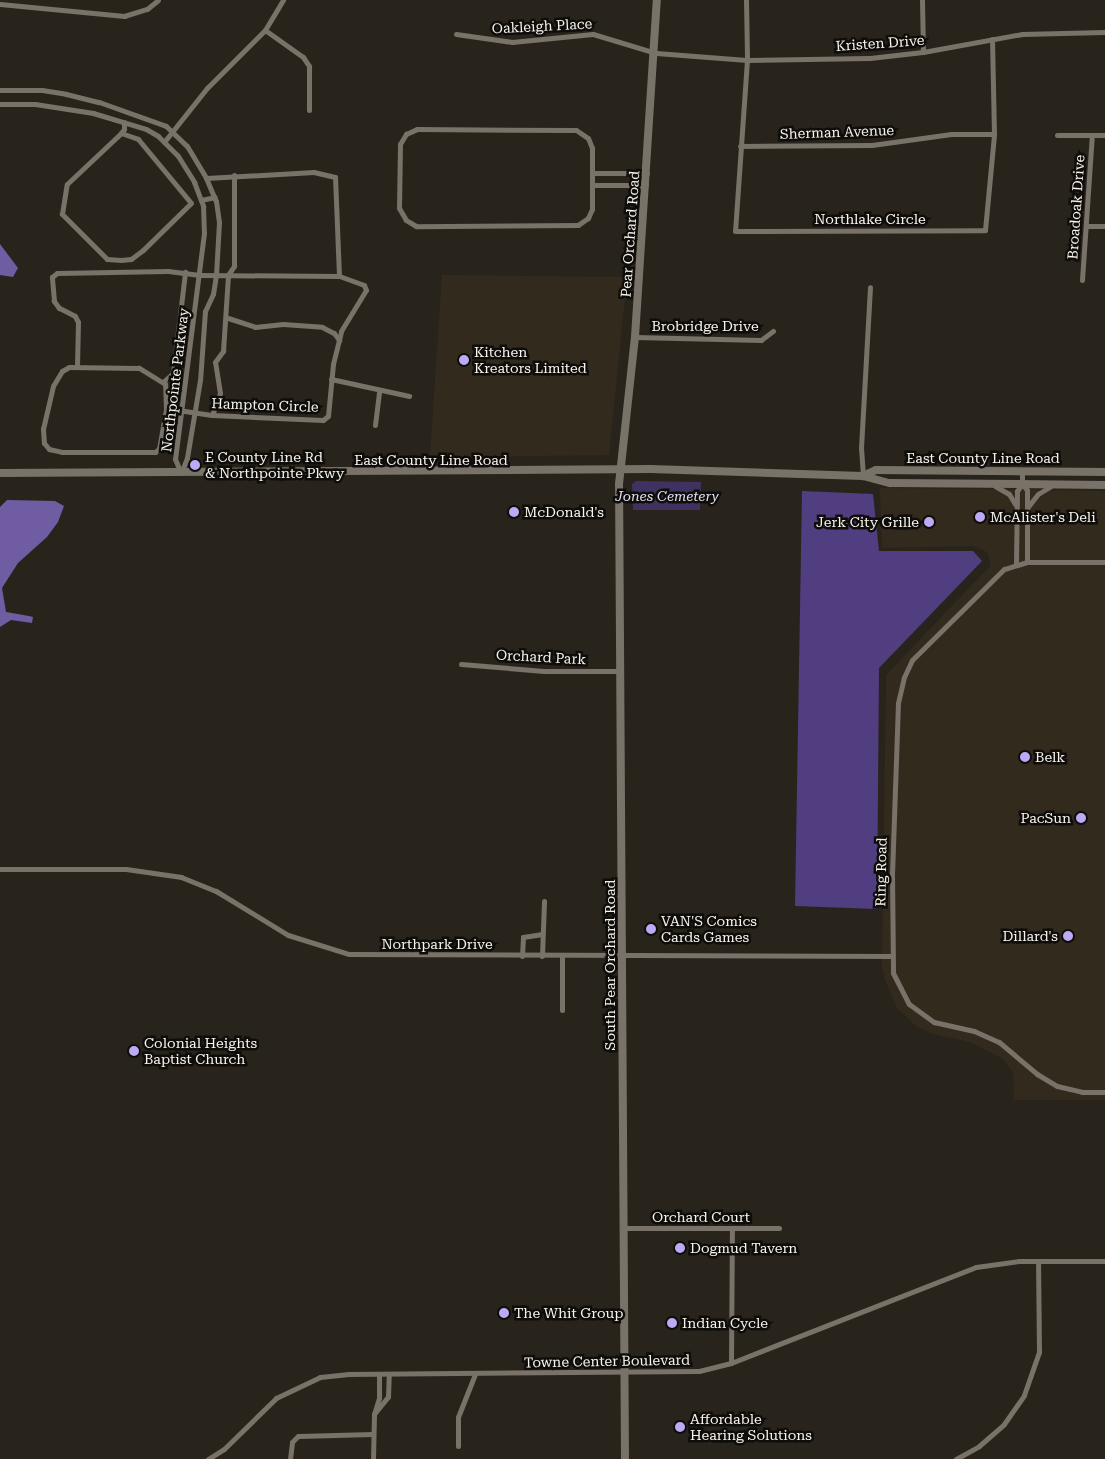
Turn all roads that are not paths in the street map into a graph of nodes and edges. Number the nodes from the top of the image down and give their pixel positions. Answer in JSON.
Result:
{"nodes":[{"id":1,"x":158,"y":0,"type":"edge"},
{"id":2,"x":283,"y":0,"type":"edge"},
{"id":3,"x":657,"y":0,"type":"edge"},
{"id":4,"x":746,"y":0,"type":"edge"},
{"id":5,"x":922,"y":0,"type":"edge"},
{"id":6,"x":0,"y":4,"type":"edge"},
{"id":7,"x":266,"y":30,"type":"junction"},
{"id":8,"x":1105,"y":32,"type":"edge"},
{"id":9,"x":456,"y":34,"type":"dead end"},
{"id":10,"x":992,"y":39,"type":"junction"},
{"id":11,"x":922,"y":52,"type":"junction"},
{"id":12,"x":656,"y":53,"type":"junction"},
{"id":13,"x":747,"y":60,"type":"junction"},
{"id":14,"x":0,"y":90,"type":"edge"},
{"id":15,"x":0,"y":104,"type":"edge"},
{"id":16,"x":309,"y":110,"type":"dead end"},
{"id":17,"x":124,"y":122,"type":"junction"},
{"id":18,"x":172,"y":131,"type":"junction"},
{"id":19,"x":121,"y":133,"type":"junction"},
{"id":20,"x":994,"y":134,"type":"junction"},
{"id":21,"x":1057,"y":135,"type":"dead end"},
{"id":22,"x":1092,"y":135,"type":"junction"},
{"id":23,"x":1105,"y":135,"type":"edge"},
{"id":24,"x":164,"y":142,"type":"junction"},
{"id":25,"x":740,"y":146,"type":"junction"},
{"id":26,"x":592,"y":173,"type":"junction"},
{"id":27,"x":647,"y":173,"type":"junction"},
{"id":28,"x":234,"y":175,"type":"junction"},
{"id":29,"x":206,"y":178,"type":"junction"},
{"id":30,"x":592,"y":185,"type":"junction"},
{"id":31,"x":646,"y":185,"type":"junction"},
{"id":32,"x":215,"y":197,"type":"junction"},
{"id":33,"x":201,"y":200,"type":"junction"},
{"id":34,"x":1086,"y":226,"type":"junction"},
{"id":35,"x":1105,"y":226,"type":"edge"},
{"id":36,"x":185,"y":272,"type":"junction"},
{"id":37,"x":200,"y":275,"type":"junction"},
{"id":38,"x":216,"y":275,"type":"junction"},
{"id":39,"x":228,"y":275,"type":"junction"},
{"id":40,"x":338,"y":276,"type":"junction"},
{"id":41,"x":1082,"y":280,"type":"dead end"},
{"id":42,"x":870,"y":287,"type":"dead end"},
{"id":43,"x":228,"y":318,"type":"junction"},
{"id":44,"x":773,"y":331,"type":"dead end"},
{"id":45,"x":635,"y":337,"type":"junction"},
{"id":46,"x":339,"y":340,"type":"junction"},
{"id":47,"x":77,"y":366,"type":"junction"},
{"id":48,"x":332,"y":379,"type":"junction"},
{"id":49,"x":163,"y":382,"type":"junction"},
{"id":50,"x":379,"y":390,"type":"junction"},
{"id":51,"x":409,"y":396,"type":"dead end"},
{"id":52,"x":166,"y":410,"type":"junction"},
{"id":53,"x":182,"y":412,"type":"junction"},
{"id":54,"x":194,"y":413,"type":"junction"},
{"id":55,"x":212,"y":415,"type":"junction"},
{"id":56,"x":375,"y":425,"type":"dead end"},
{"id":57,"x":621,"y":470,"type":"junction"},
{"id":58,"x":1022,"y":471,"type":"junction"},
{"id":59,"x":1105,"y":472,"type":"edge"},
{"id":60,"x":0,"y":473,"type":"edge"},
{"id":61,"x":181,"y":473,"type":"junction"},
{"id":62,"x":863,"y":476,"type":"junction"},
{"id":63,"x":992,"y":484,"type":"junction"},
{"id":64,"x":1022,"y":484,"type":"junction"},
{"id":65,"x":1055,"y":484,"type":"junction"},
{"id":66,"x":1105,"y":485,"type":"edge"},
{"id":67,"x":1016,"y":506,"type":"junction"},
{"id":68,"x":1026,"y":509,"type":"junction"},
{"id":69,"x":1026,"y":562,"type":"junction"},
{"id":70,"x":1105,"y":562,"type":"edge"},
{"id":71,"x":1016,"y":564,"type":"junction"},
{"id":72,"x":461,"y":664,"type":"dead end"},
{"id":73,"x":621,"y":671,"type":"junction"},
{"id":74,"x":0,"y":869,"type":"edge"},
{"id":75,"x":544,"y":901,"type":"dead end"},
{"id":76,"x":540,"y":934,"type":"junction"},
{"id":77,"x":522,"y":956,"type":"junction"},
{"id":78,"x":542,"y":956,"type":"junction"},
{"id":79,"x":562,"y":956,"type":"junction"},
{"id":80,"x":622,"y":956,"type":"junction"},
{"id":81,"x":892,"y":956,"type":"junction"},
{"id":82,"x":562,"y":1010,"type":"dead end"},
{"id":83,"x":1105,"y":1092,"type":"edge"},
{"id":84,"x":623,"y":1228,"type":"junction"},
{"id":85,"x":732,"y":1228,"type":"junction"},
{"id":86,"x":779,"y":1228,"type":"dead end"},
{"id":87,"x":1038,"y":1261,"type":"junction"},
{"id":88,"x":1105,"y":1261,"type":"edge"},
{"id":89,"x":731,"y":1363,"type":"junction"},
{"id":90,"x":379,"y":1374,"type":"junction"},
{"id":91,"x":389,"y":1374,"type":"junction"},
{"id":92,"x":475,"y":1374,"type":"junction"},
{"id":93,"x":625,"y":1374,"type":"junction"},
{"id":94,"x":379,"y":1400,"type":"junction"},
{"id":95,"x":386,"y":1402,"type":"junction"},
{"id":96,"x":374,"y":1414,"type":"junction"},
{"id":97,"x":373,"y":1434,"type":"junction"},
{"id":98,"x":458,"y":1446,"type":"dead end"},
{"id":99,"x":208,"y":1459,"type":"edge"},
{"id":100,"x":290,"y":1459,"type":"edge"},
{"id":101,"x":373,"y":1459,"type":"edge"},
{"id":102,"x":625,"y":1459,"type":"edge"},
{"id":103,"x":956,"y":1459,"type":"edge"}],
"edges":[{"from":1,"to":6,"type":"street"},
{"from":2,"to":7,"type":"street"},
{"from":3,"to":12,"type":"street","name":"Pear Orchard Road"},
{"from":4,"to":13,"type":"street","name":"Northlake Circle"},
{"from":5,"to":11,"type":"street"},
{"from":7,"to":16,"type":"street"},
{"from":7,"to":18,"type":"street"},
{"from":8,"to":10,"type":"street","name":"Kristen Drive"},
{"from":9,"to":12,"type":"street","name":"Oakleigh Place"},
{"from":10,"to":11,"type":"street","name":"Kristen Drive"},
{"from":10,"to":20,"type":"street","name":"Northlake Circle"},
{"from":11,"to":13,"type":"street","name":"Kristen Drive"},
{"from":12,"to":13,"type":"street","name":"Kristen Drive"},
{"from":12,"to":27,"type":"street","name":"Pear Orchard Road"},
{"from":13,"to":25,"type":"street","name":"Northlake Circle"},
{"from":14,"to":18,"type":"street","name":"Northpointe Parkway"},
{"from":15,"to":17,"type":"street","name":"Northpointe Parkway"},
{"from":17,"to":19,"type":"street"},
{"from":17,"to":24,"type":"street","name":"Northpointe Parkway"},
{"from":18,"to":24,"type":"street"},
{"from":18,"to":29,"type":"street","name":"Northpointe Parkway"},
{"from":19,"to":19,"type":"street"},
{"from":20,"to":25,"type":"street","name":"Sherman Avenue"},
{"from":20,"to":25,"type":"street","name":"Northlake Circle"},
{"from":21,"to":22,"type":"street"},
{"from":22,"to":23,"type":"street"},
{"from":22,"to":34,"type":"street","name":"Broadoak Drive"},
{"from":24,"to":33,"type":"street","name":"Northpointe Parkway"},
{"from":26,"to":27,"type":"street"},
{"from":26,"to":30,"type":"street"},
{"from":26,"to":30,"type":"street"},
{"from":27,"to":31,"type":"street","name":"Pear Orchard Road"},
{"from":28,"to":29,"type":"street"},
{"from":28,"to":39,"type":"street"},
{"from":28,"to":40,"type":"street"},
{"from":29,"to":32,"type":"street","name":"Northpointe Parkway"},
{"from":30,"to":31,"type":"street"},
{"from":31,"to":45,"type":"street","name":"Pear Orchard Road"},
{"from":32,"to":33,"type":"street"},
{"from":32,"to":38,"type":"street","name":"Northpointe Parkway"},
{"from":33,"to":37,"type":"street","name":"Northpointe Parkway"},
{"from":34,"to":35,"type":"street"},
{"from":34,"to":41,"type":"street","name":"Broadoak Drive"},
{"from":36,"to":37,"type":"street"},
{"from":36,"to":47,"type":"street"},
{"from":36,"to":49,"type":"street"},
{"from":37,"to":38,"type":"street"},
{"from":37,"to":53,"type":"street","name":"Northpointe Parkway"},
{"from":38,"to":39,"type":"street"},
{"from":38,"to":54,"type":"street","name":"Northpointe Parkway"},
{"from":39,"to":40,"type":"street"},
{"from":39,"to":43,"type":"street"},
{"from":40,"to":46,"type":"street","name":"Hampton Circle"},
{"from":42,"to":62,"type":"street"},
{"from":43,"to":46,"type":"street"},
{"from":43,"to":55,"type":"street"},
{"from":44,"to":45,"type":"street","name":"Brobridge Drive"},
{"from":45,"to":57,"type":"street","name":"Pear Orchard Road"},
{"from":46,"to":48,"type":"street","name":"Hampton Circle"},
{"from":47,"to":49,"type":"street"},
{"from":47,"to":52,"type":"street"},
{"from":48,"to":50,"type":"street"},
{"from":48,"to":55,"type":"street","name":"Hampton Circle"},
{"from":49,"to":52,"type":"street"},
{"from":50,"to":51,"type":"street"},
{"from":50,"to":56,"type":"street"},
{"from":52,"to":53,"type":"street","name":"Hampton Circle"},
{"from":53,"to":54,"type":"street","name":"Hampton Circle"},
{"from":53,"to":61,"type":"street","name":"Northpointe Parkway"},
{"from":54,"to":55,"type":"street","name":"Hampton Circle"},
{"from":54,"to":61,"type":"street","name":"Northpointe Parkway"},
{"from":57,"to":61,"type":"street","name":"East County Line Road"},
{"from":57,"to":62,"type":"street","name":"East County Line Road"},
{"from":57,"to":73,"type":"street","name":"South Pear Orchard Road"},
{"from":58,"to":59,"type":"street","name":"East County Line Road"},
{"from":58,"to":62,"type":"street","name":"East County Line Road"},
{"from":58,"to":64,"type":"street"},
{"from":60,"to":61,"type":"street","name":"East County Line Road"},
{"from":62,"to":63,"type":"street","name":"East County Line Road"},
{"from":63,"to":64,"type":"street","name":"East County Line Road"},
{"from":63,"to":67,"type":"street"},
{"from":64,"to":65,"type":"street","name":"East County Line Road"},
{"from":64,"to":67,"type":"street"},
{"from":64,"to":68,"type":"street"},
{"from":65,"to":66,"type":"street","name":"East County Line Road"},
{"from":65,"to":68,"type":"street"},
{"from":67,"to":71,"type":"street"},
{"from":68,"to":69,"type":"street"},
{"from":69,"to":70,"type":"street","name":"Ring Road"},
{"from":69,"to":71,"type":"street","name":"Ring Road"},
{"from":71,"to":81,"type":"street","name":"Ring Road"},
{"from":72,"to":73,"type":"street","name":"Orchard Park"},
{"from":73,"to":80,"type":"street","name":"South Pear Orchard Road"},
{"from":74,"to":77,"type":"street","name":"Northpark Drive"},
{"from":75,"to":76,"type":"street"},
{"from":76,"to":77,"type":"street"},
{"from":76,"to":78,"type":"street"},
{"from":77,"to":78,"type":"street","name":"Northpark Drive"},
{"from":78,"to":79,"type":"street","name":"Northpark Drive"},
{"from":79,"to":80,"type":"street","name":"Northpark Drive"},
{"from":79,"to":82,"type":"street"},
{"from":80,"to":81,"type":"street","name":"Northpark Drive"},
{"from":80,"to":84,"type":"street","name":"South Pear Orchard Road"},
{"from":81,"to":83,"type":"street","name":"Ring Road"},
{"from":84,"to":85,"type":"street","name":"Orchard Court"},
{"from":84,"to":93,"type":"street","name":"South Pear Orchard Road"},
{"from":85,"to":86,"type":"street","name":"Orchard Court"},
{"from":85,"to":89,"type":"street"},
{"from":87,"to":88,"type":"street","name":"Towne Center Boulevard"},
{"from":87,"to":89,"type":"street","name":"Towne Center Boulevard"},
{"from":87,"to":103,"type":"street"},
{"from":89,"to":93,"type":"street","name":"Towne Center Boulevard"},
{"from":90,"to":91,"type":"street","name":"Towne Center Boulevard"},
{"from":90,"to":94,"type":"street"},
{"from":90,"to":99,"type":"street","name":"Towne Center Boulevard"},
{"from":91,"to":92,"type":"street","name":"Towne Center Boulevard"},
{"from":91,"to":95,"type":"street"},
{"from":92,"to":93,"type":"street","name":"Towne Center Boulevard"},
{"from":92,"to":98,"type":"street"},
{"from":93,"to":102,"type":"street","name":"South Pear Orchard Road"},
{"from":94,"to":95,"type":"street"},
{"from":94,"to":96,"type":"street"},
{"from":95,"to":96,"type":"street"},
{"from":96,"to":97,"type":"street"},
{"from":97,"to":100,"type":"street"},
{"from":97,"to":101,"type":"street"}]}
